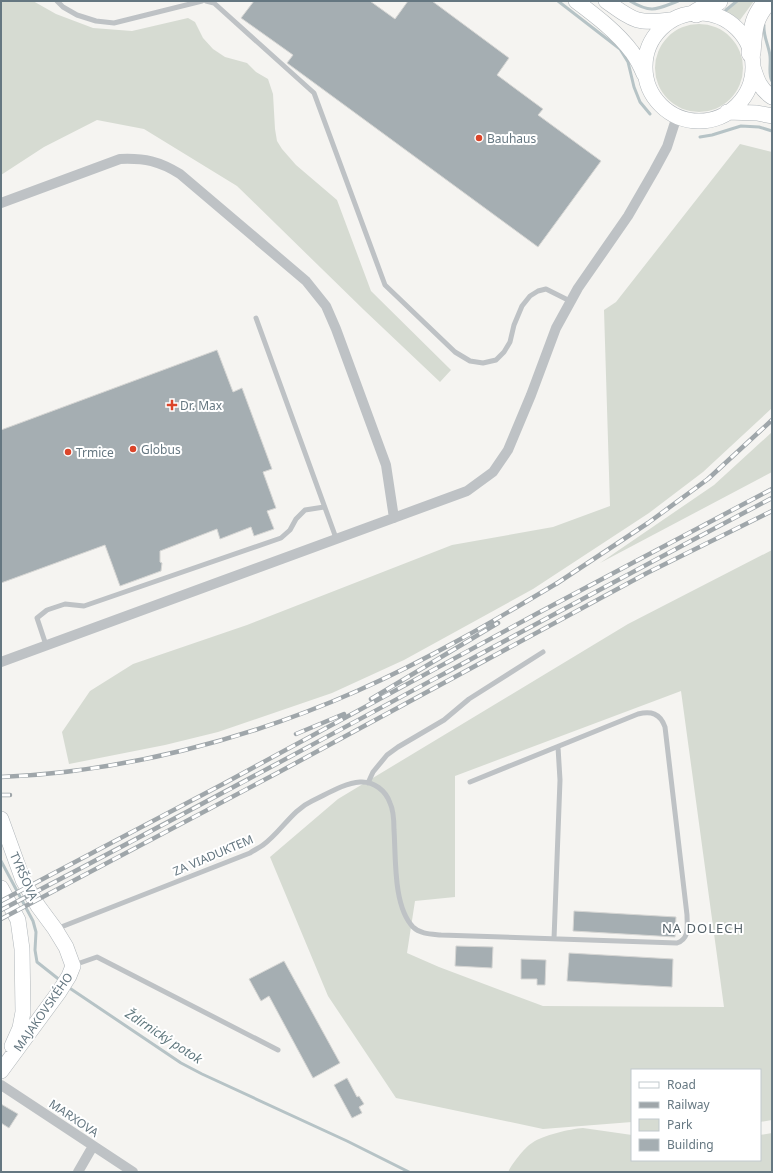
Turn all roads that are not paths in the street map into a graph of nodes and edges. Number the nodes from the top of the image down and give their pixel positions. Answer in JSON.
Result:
{"nodes":[{"id":1,"x":57,"y":1,"type":"edge"},
{"id":2,"x":202,"y":1,"type":"edge"},
{"id":3,"x":208,"y":1,"type":"edge"},
{"id":4,"x":576,"y":1,"type":"edge"},
{"id":5,"x":606,"y":1,"type":"edge"},
{"id":6,"x":718,"y":1,"type":"edge"},
{"id":7,"x":768,"y":1,"type":"edge"},
{"id":8,"x":696,"y":13,"type":"junction"},
{"id":9,"x":671,"y":20,"type":"junction"},
{"id":10,"x":752,"y":60,"type":"junction"},
{"id":11,"x":646,"y":77,"type":"junction"},
{"id":12,"x":772,"y":97,"type":"edge"},
{"id":13,"x":728,"y":112,"type":"junction"},
{"id":14,"x":677,"y":116,"type":"junction"},
{"id":15,"x":772,"y":116,"type":"edge"},
{"id":16,"x":1,"y":203,"type":"edge"},
{"id":17,"x":570,"y":301,"type":"junction"},
{"id":18,"x":256,"y":318,"type":"dead end"},
{"id":19,"x":324,"y":507,"type":"junction"},
{"id":20,"x":394,"y":518,"type":"junction"},
{"id":21,"x":336,"y":538,"type":"junction"},
{"id":22,"x":46,"y":645,"type":"junction"},
{"id":23,"x":543,"y":652,"type":"dead end"},
{"id":24,"x":1,"y":662,"type":"edge"},
{"id":25,"x":558,"y":747,"type":"junction"},
{"id":26,"x":470,"y":782,"type":"dead end"},
{"id":27,"x":368,"y":783,"type":"junction"},
{"id":28,"x":2,"y":826,"type":"edge"},
{"id":29,"x":1,"y":888,"type":"edge"},
{"id":30,"x":55,"y":929,"type":"junction"},
{"id":31,"x":554,"y":939,"type":"junction"},
{"id":32,"x":71,"y":971,"type":"junction"},
{"id":33,"x":278,"y":1050,"type":"dead end"},
{"id":34,"x":1,"y":1067,"type":"edge"},
{"id":35,"x":1,"y":1071,"type":"edge"},
{"id":36,"x":1,"y":1085,"type":"edge"},
{"id":37,"x":93,"y":1146,"type":"junction"},
{"id":38,"x":78,"y":1172,"type":"edge"},
{"id":39,"x":133,"y":1172,"type":"edge"}],
"edges":[{"from":1,"to":2,"type":"lane"},
{"from":3,"to":17,"type":"lane"},
{"from":4,"to":11,"type":"main road"},
{"from":5,"to":9,"type":"main road"},
{"from":6,"to":8,"type":"highway"},
{"from":7,"to":10,"type":"highway"},
{"from":8,"to":9,"type":"main road"},
{"from":8,"to":10,"type":"main road"},
{"from":9,"to":11,"type":"main road"},
{"from":10,"to":12,"type":"main road"},
{"from":10,"to":13,"type":"main road"},
{"from":11,"to":14,"type":"main road"},
{"from":13,"to":14,"type":"main road"},
{"from":13,"to":15,"type":"main road"},
{"from":14,"to":17,"type":"street"},
{"from":16,"to":20,"type":"street"},
{"from":17,"to":20,"type":"street"},
{"from":18,"to":19,"type":"lane"},
{"from":19,"to":21,"type":"lane"},
{"from":19,"to":22,"type":"lane"},
{"from":20,"to":21,"type":"street"},
{"from":21,"to":22,"type":"street"},
{"from":22,"to":24,"type":"street"},
{"from":23,"to":27,"type":"lane"},
{"from":25,"to":26,"type":"lane"},
{"from":25,"to":31,"type":"lane"},
{"from":25,"to":31,"type":"lane"},
{"from":27,"to":30,"type":"lane","name":"ZA VIADUKTEM"},
{"from":27,"to":31,"type":"lane"},
{"from":28,"to":30,"type":"main road","name":"TYRŠOVA"},
{"from":29,"to":34,"type":"main road","name":"MAJAKOVSKÉHO"},
{"from":30,"to":32,"type":"main road","name":"MAJAKOVSKÉHO"},
{"from":32,"to":33,"type":"lane"},
{"from":32,"to":35,"type":"main road","name":"MAJAKOVSKÉHO"},
{"from":36,"to":37,"type":"street","name":"MARXOVA"},
{"from":37,"to":38,"type":"street"},
{"from":37,"to":39,"type":"street","name":"MARXOVA"}]}
